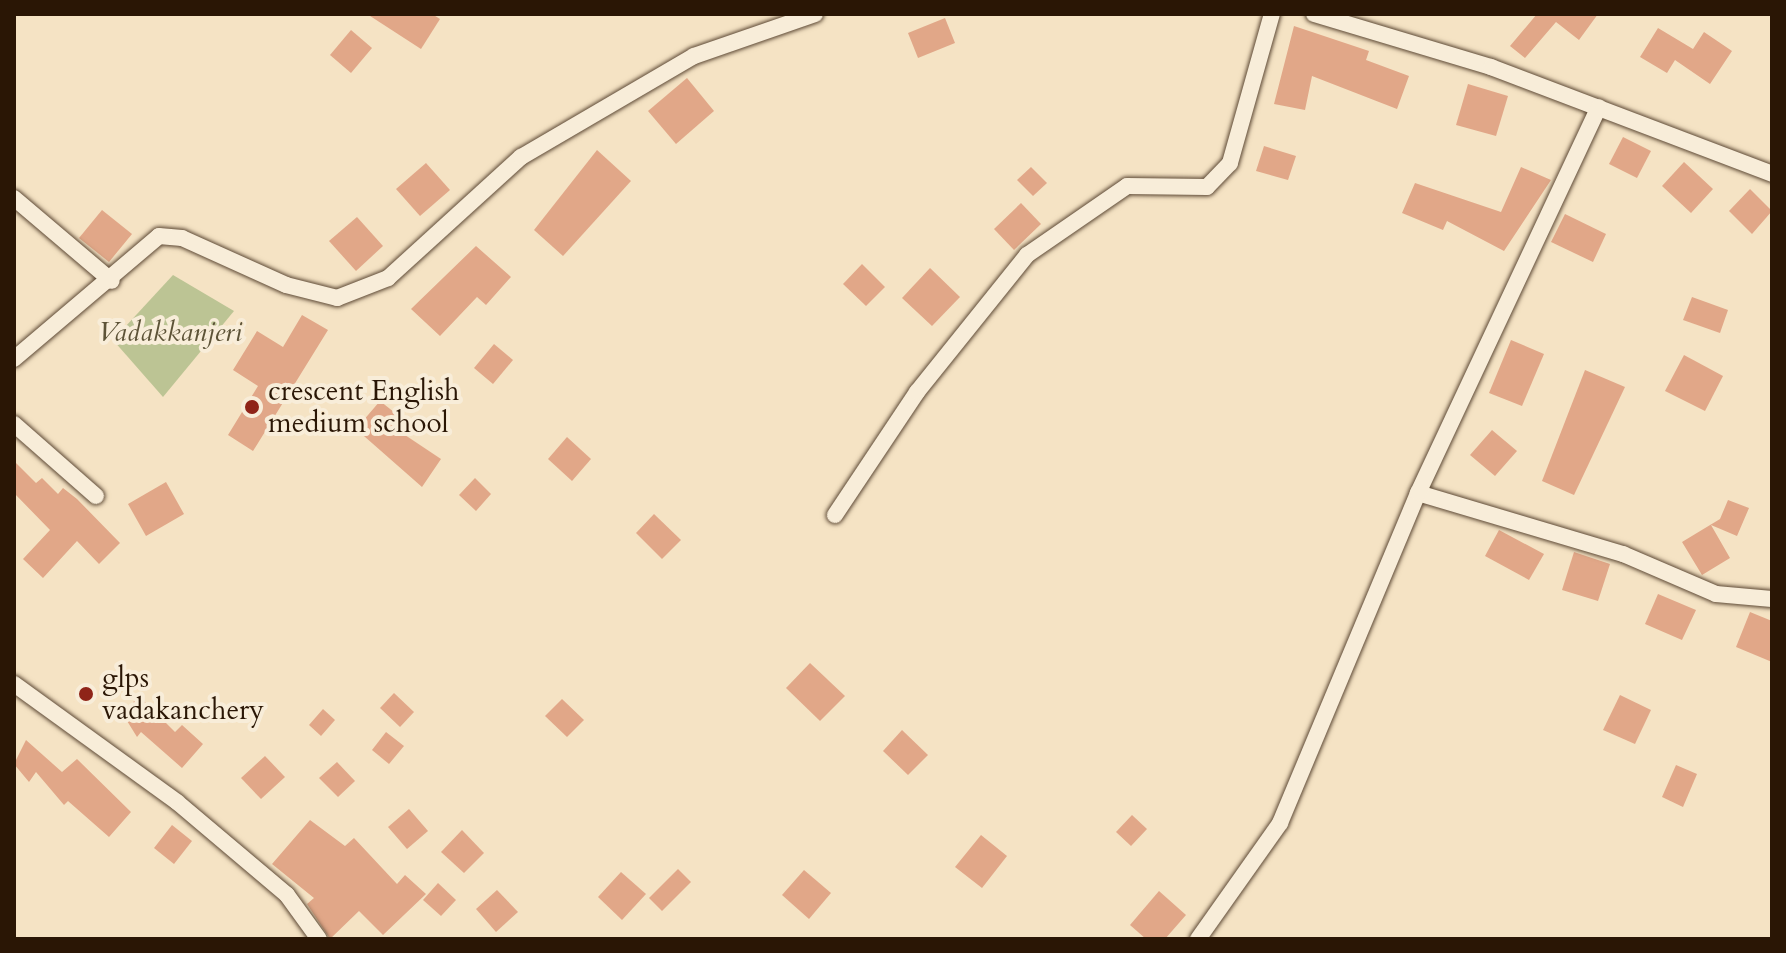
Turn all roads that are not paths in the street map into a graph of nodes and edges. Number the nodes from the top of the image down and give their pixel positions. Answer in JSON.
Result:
{"nodes":[{"id":1,"x":815,"y":14,"type":"edge"},
{"id":2,"x":1272,"y":14,"type":"edge"},
{"id":3,"x":1314,"y":14,"type":"edge"},
{"id":4,"x":1599,"y":107,"type":"junction"},
{"id":5,"x":1772,"y":174,"type":"edge"},
{"id":6,"x":14,"y":198,"type":"edge"},
{"id":7,"x":112,"y":281,"type":"junction"},
{"id":8,"x":14,"y":359,"type":"edge"},
{"id":9,"x":14,"y":424,"type":"edge"},
{"id":10,"x":1418,"y":493,"type":"junction"},
{"id":11,"x":96,"y":496,"type":"dead end"},
{"id":12,"x":835,"y":515,"type":"dead end"},
{"id":13,"x":1772,"y":599,"type":"edge"},
{"id":14,"x":14,"y":684,"type":"edge"},
{"id":15,"x":319,"y":939,"type":"edge"},
{"id":16,"x":1198,"y":939,"type":"edge"}],
"edges":[{"from":1,"to":7,"type":"street"},
{"from":2,"to":12,"type":"street"},
{"from":3,"to":4,"type":"street"},
{"from":4,"to":5,"type":"street"},
{"from":4,"to":10,"type":"street"},
{"from":6,"to":7,"type":"street"},
{"from":7,"to":8,"type":"street"},
{"from":9,"to":11,"type":"street"},
{"from":10,"to":13,"type":"street"},
{"from":10,"to":16,"type":"street"},
{"from":14,"to":15,"type":"street"}]}
